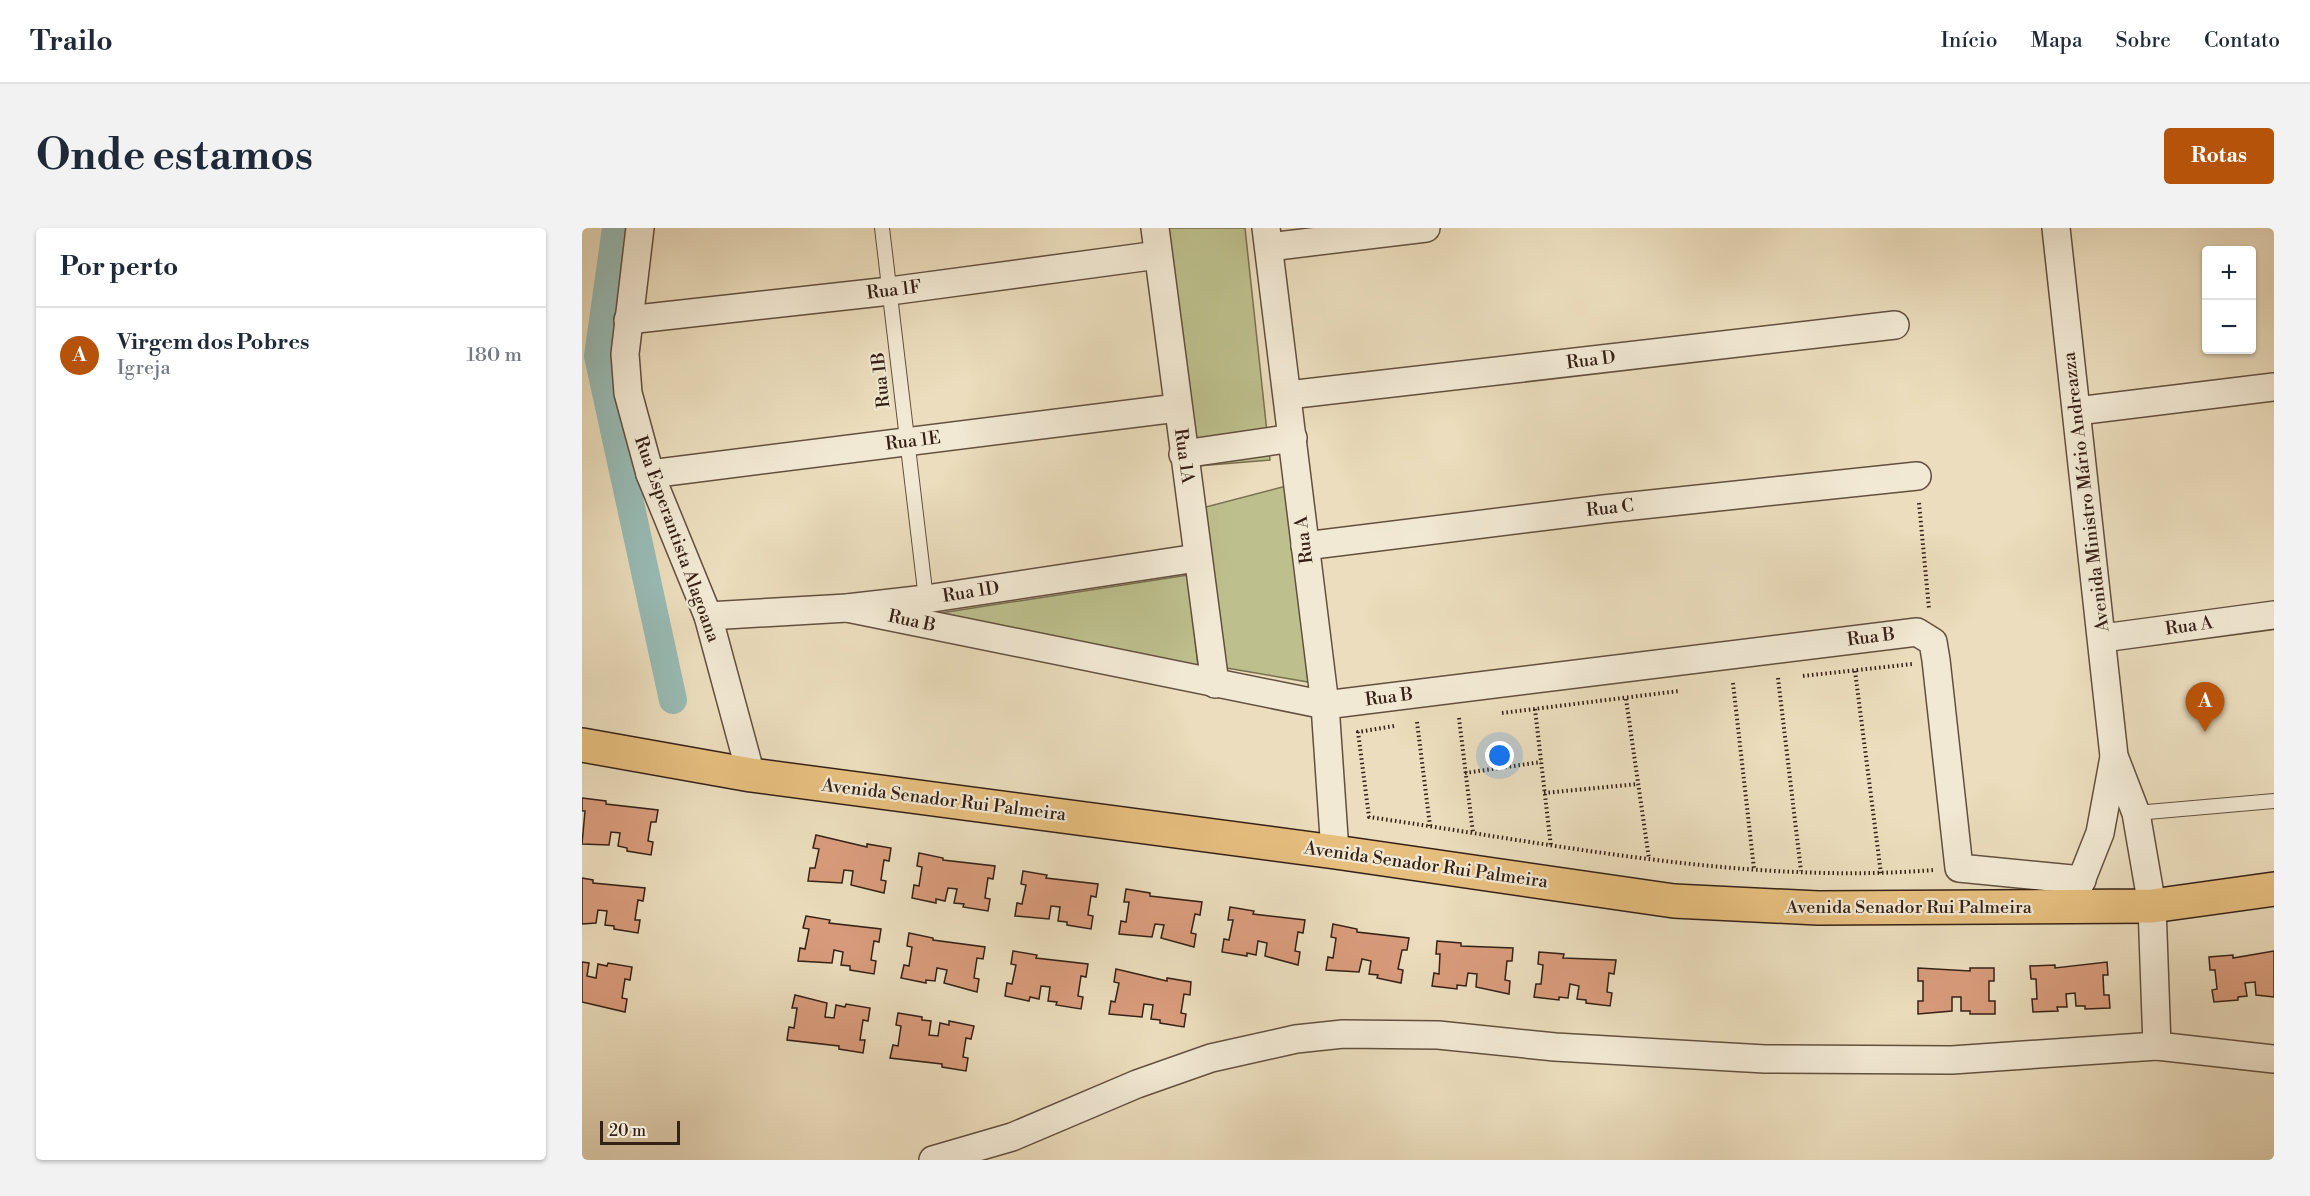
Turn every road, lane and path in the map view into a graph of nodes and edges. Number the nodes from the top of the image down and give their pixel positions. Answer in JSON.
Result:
{"nodes":[{"id":1,"x":640,"y":228,"type":"edge"},
{"id":2,"x":882,"y":228,"type":"edge"},
{"id":3,"x":1155,"y":228,"type":"edge"},
{"id":4,"x":1426,"y":228,"type":"edge"},
{"id":5,"x":2056,"y":228,"type":"edge"},
{"id":6,"x":1267,"y":238,"type":"edge"},
{"id":7,"x":1158,"y":255,"type":"junction"},
{"id":8,"x":890,"y":291,"type":"junction"},
{"id":9,"x":628,"y":321,"type":"junction"},
{"id":10,"x":1895,"y":326,"type":"dead end"},
{"id":11,"x":2274,"y":387,"type":"edge"},
{"id":12,"x":1288,"y":395,"type":"junction"},
{"id":13,"x":1177,"y":408,"type":"junction"},
{"id":14,"x":2077,"y":411,"type":"junction"},
{"id":15,"x":1293,"y":438,"type":"junction"},
{"id":16,"x":906,"y":442,"type":"junction"},
{"id":17,"x":1183,"y":454,"type":"junction"},
{"id":18,"x":650,"y":474,"type":"junction"},
{"id":19,"x":1917,"y":476,"type":"joint"},
{"id":20,"x":1305,"y":546,"type":"junction"},
{"id":21,"x":1197,"y":558,"type":"junction"},
{"id":22,"x":926,"y":599,"type":"junction"},
{"id":23,"x":847,"y":608,"type":"junction"},
{"id":24,"x":2274,"y":615,"type":"edge"},
{"id":25,"x":708,"y":616,"type":"junction"},
{"id":26,"x":2103,"y":638,"type":"junction"},
{"id":27,"x":1934,"y":651,"type":"junction"},
{"id":28,"x":1855,"y":671,"type":"junction"},
{"id":29,"x":1800,"y":676,"type":"dead end"},
{"id":30,"x":1789,"y":677,"type":"dead end"},
{"id":31,"x":1778,"y":678,"type":"junction"},
{"id":32,"x":1767,"y":679,"type":"dead end"},
{"id":33,"x":1744,"y":682,"type":"dead end"},
{"id":34,"x":1733,"y":683,"type":"junction"},
{"id":35,"x":1215,"y":684,"type":"junction"},
{"id":36,"x":1722,"y":685,"type":"dead end"},
{"id":37,"x":1690,"y":689,"type":"dead end"},
{"id":38,"x":1626,"y":699,"type":"junction"},
{"id":39,"x":1325,"y":705,"type":"junction"},
{"id":40,"x":1535,"y":709,"type":"junction"},
{"id":41,"x":1491,"y":714,"type":"dead end"},
{"id":42,"x":1470,"y":716,"type":"dead end"},
{"id":43,"x":1459,"y":718,"type":"junction"},
{"id":44,"x":1448,"y":719,"type":"dead end"},
{"id":45,"x":1428,"y":721,"type":"dead end"},
{"id":46,"x":1417,"y":722,"type":"junction"},
{"id":47,"x":1407,"y":724,"type":"dead end"},
{"id":48,"x":1398,"y":726,"type":"dead end"},
{"id":49,"x":582,"y":744,"type":"edge"},
{"id":50,"x":2114,"y":756,"type":"junction"},
{"id":51,"x":1541,"y":762,"type":"junction"},
{"id":52,"x":1465,"y":773,"type":"junction"},
{"id":53,"x":751,"y":775,"type":"junction"},
{"id":54,"x":1638,"y":784,"type":"junction"},
{"id":55,"x":1544,"y":793,"type":"junction"},
{"id":56,"x":2274,"y":801,"type":"edge"},
{"id":57,"x":2136,"y":813,"type":"junction"},
{"id":58,"x":1430,"y":826,"type":"junction"},
{"id":59,"x":1473,"y":833,"type":"junction"},
{"id":60,"x":1551,"y":847,"type":"junction"},
{"id":61,"x":1335,"y":852,"type":"junction"},
{"id":62,"x":1649,"y":859,"type":"junction"},
{"id":63,"x":1959,"y":868,"type":"junction"},
{"id":64,"x":1754,"y":869,"type":"junction"},
{"id":65,"x":1801,"y":871,"type":"junction"},
{"id":66,"x":1881,"y":874,"type":"junction"},
{"id":67,"x":2274,"y":889,"type":"edge"},
{"id":68,"x":2076,"y":894,"type":"junction"},
{"id":69,"x":2151,"y":906,"type":"junction"},
{"id":70,"x":2157,"y":1046,"type":"junction"},
{"id":71,"x":2274,"y":1059,"type":"edge"},
{"id":72,"x":933,"y":1160,"type":"edge"}],
"edges":[{"from":1,"to":9,"type":"street","name":"Rua Esperantista Alagoana"},
{"from":2,"to":8,"type":"lane","name":"Rua 1B"},
{"from":3,"to":7,"type":"street","name":"Rua 1A"},
{"from":4,"to":6,"type":"street"},
{"from":5,"to":14,"type":"street","name":"Avenida Ministro Mário Andreazza"},
{"from":6,"to":12,"type":"street","name":"Rua A"},
{"from":7,"to":8,"type":"street","name":"Rua 1F"},
{"from":7,"to":13,"type":"street","name":"Rua 1A"},
{"from":8,"to":9,"type":"street","name":"Rua 1F"},
{"from":8,"to":16,"type":"lane","name":"Rua 1B"},
{"from":9,"to":18,"type":"street","name":"Rua Esperantista Alagoana"},
{"from":10,"to":12,"type":"street","name":"Rua D"},
{"from":11,"to":14,"type":"street"},
{"from":12,"to":15,"type":"street","name":"Rua A"},
{"from":13,"to":16,"type":"street","name":"Rua 1E"},
{"from":13,"to":17,"type":"street","name":"Rua 1A"},
{"from":14,"to":26,"type":"street","name":"Avenida Ministro Mário Andreazza"},
{"from":15,"to":17,"type":"street"},
{"from":15,"to":20,"type":"street","name":"Rua A"},
{"from":16,"to":18,"type":"street","name":"Rua 1E"},
{"from":16,"to":22,"type":"lane","name":"Rua 1B"},
{"from":17,"to":21,"type":"street","name":"Rua 1A"},
{"from":18,"to":25,"type":"street","name":"Rua Esperantista Alagoana"},
{"from":19,"to":20,"type":"street","name":"Rua C"},
{"from":19,"to":27,"type":"path"},
{"from":20,"to":39,"type":"street","name":"Rua A"},
{"from":21,"to":22,"type":"street","name":"Rua 1D"},
{"from":21,"to":35,"type":"street","name":"Rua 1A"},
{"from":22,"to":23,"type":"street","name":"Rua 1D"},
{"from":23,"to":25,"type":"street","name":"Rua 1D"},
{"from":23,"to":35,"type":"street","name":"Rua B"},
{"from":24,"to":26,"type":"street","name":"Rua A"},
{"from":25,"to":53,"type":"street","name":"Rua Esperantista Alagoana"},
{"from":26,"to":50,"type":"street","name":"Avenida Ministro Mário Andreazza"},
{"from":27,"to":28,"type":"path"},
{"from":27,"to":39,"type":"street","name":"Rua B"},
{"from":27,"to":63,"type":"street"},
{"from":28,"to":29,"type":"path"},
{"from":28,"to":66,"type":"path"},
{"from":30,"to":31,"type":"path"},
{"from":31,"to":32,"type":"path"},
{"from":31,"to":65,"type":"path"},
{"from":33,"to":34,"type":"path"},
{"from":34,"to":36,"type":"path"},
{"from":34,"to":64,"type":"path"},
{"from":35,"to":39,"type":"street","name":"Rua B"},
{"from":37,"to":38,"type":"path"},
{"from":38,"to":40,"type":"path"},
{"from":38,"to":54,"type":"path"},
{"from":39,"to":61,"type":"street","name":"Rua A"},
{"from":40,"to":41,"type":"path"},
{"from":40,"to":51,"type":"path"},
{"from":42,"to":43,"type":"path"},
{"from":43,"to":44,"type":"path"},
{"from":43,"to":52,"type":"path"},
{"from":45,"to":46,"type":"path"},
{"from":46,"to":47,"type":"path"},
{"from":46,"to":58,"type":"path"},
{"from":48,"to":58,"type":"path"},
{"from":49,"to":53,"type":"main road","name":"Avenida Senador Rui Palmeira"},
{"from":50,"to":57,"type":"street","name":"Avenida Ministro Mário Andreazza"},
{"from":50,"to":68,"type":"street","name":"Avenida Ministro Mário Andreazza"},
{"from":51,"to":52,"type":"path"},
{"from":51,"to":55,"type":"path"},
{"from":52,"to":59,"type":"path"},
{"from":53,"to":61,"type":"main road","name":"Avenida Senador Rui Palmeira"},
{"from":54,"to":55,"type":"path"},
{"from":54,"to":62,"type":"path"},
{"from":55,"to":60,"type":"path"},
{"from":56,"to":57,"type":"lane"},
{"from":57,"to":69,"type":"street","name":"Avenida Ministro Mário Andreazza"},
{"from":58,"to":59,"type":"path"},
{"from":59,"to":60,"type":"path"},
{"from":60,"to":62,"type":"path"},
{"from":61,"to":68,"type":"main road","name":"Avenida Senador Rui Palmeira"},
{"from":62,"to":64,"type":"path"},
{"from":63,"to":66,"type":"path"},
{"from":63,"to":68,"type":"street"},
{"from":64,"to":65,"type":"path"},
{"from":65,"to":66,"type":"path"},
{"from":67,"to":69,"type":"main road","name":"Avenida Senador Rui Palmeira"},
{"from":68,"to":69,"type":"main road","name":"Avenida Senador Rui Palmeira"},
{"from":69,"to":70,"type":"street","name":"Avenida Ministro Mário Andreazza"},
{"from":70,"to":71,"type":"street"},
{"from":70,"to":72,"type":"street"}]}
